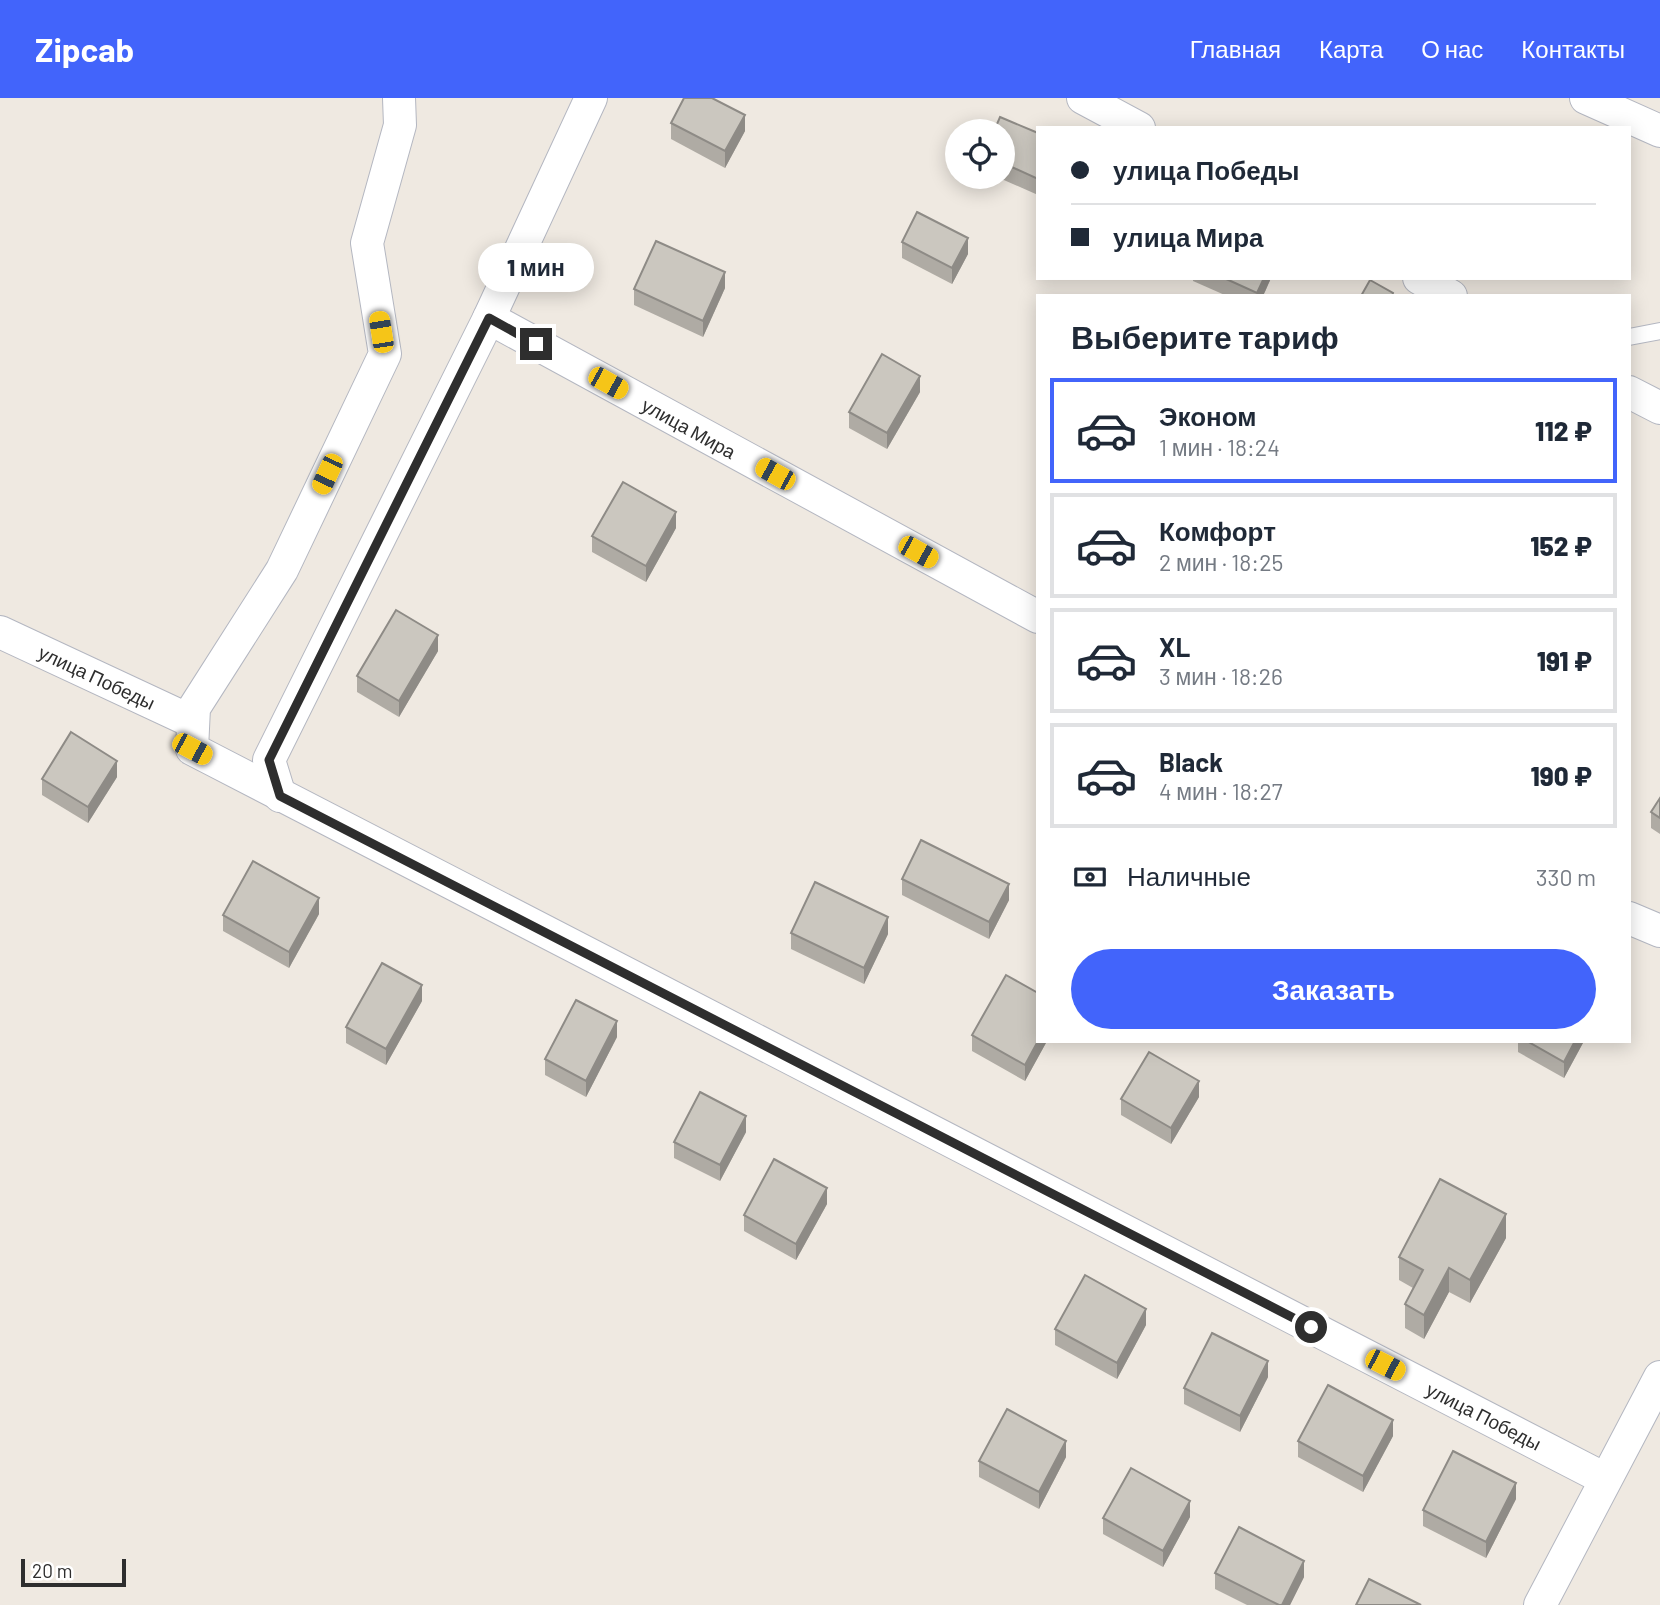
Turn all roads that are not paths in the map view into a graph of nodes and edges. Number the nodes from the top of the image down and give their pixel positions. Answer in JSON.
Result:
{"nodes":[{"id":1,"x":399,"y":98,"type":"edge"},
{"id":2,"x":591,"y":98,"type":"edge"},
{"id":3,"x":1083,"y":98,"type":"edge"},
{"id":4,"x":1586,"y":98,"type":"edge"},
{"id":5,"x":1135,"y":126,"type":"edge"},
{"id":6,"x":1660,"y":131,"type":"edge"},
{"id":7,"x":1423,"y":280,"type":"edge"},
{"id":8,"x":1447,"y":294,"type":"edge"},
{"id":9,"x":489,"y":318,"type":"junction"},
{"id":10,"x":1660,"y":331,"type":"edge"},
{"id":11,"x":1631,"y":337,"type":"edge"},
{"id":12,"x":1631,"y":392,"type":"edge"},
{"id":13,"x":1660,"y":408,"type":"edge"},
{"id":14,"x":1036,"y":616,"type":"edge"},
{"id":15,"x":0,"y":632,"type":"edge"},
{"id":16,"x":193,"y":722,"type":"junction"},
{"id":17,"x":280,"y":796,"type":"junction"},
{"id":18,"x":1631,"y":919,"type":"edge"},
{"id":19,"x":1660,"y":932,"type":"edge"},
{"id":20,"x":1660,"y":1377,"type":"edge"},
{"id":21,"x":1605,"y":1479,"type":"junction"},
{"id":22,"x":1540,"y":1605,"type":"edge"}],
"edges":[{"from":1,"to":16,"type":"street"},
{"from":2,"to":9,"type":"street"},
{"from":3,"to":5,"type":"street"},
{"from":4,"to":6,"type":"street"},
{"from":7,"to":8,"type":"street"},
{"from":9,"to":14,"type":"street","name":"улица Мира"},
{"from":9,"to":17,"type":"street"},
{"from":10,"to":11,"type":"lane"},
{"from":12,"to":13,"type":"street"},
{"from":15,"to":16,"type":"street","name":"улица Победы"},
{"from":16,"to":17,"type":"street","name":"улица Победы"},
{"from":17,"to":21,"type":"street","name":"улица Победы"},
{"from":18,"to":19,"type":"street"},
{"from":20,"to":21,"type":"street"},
{"from":21,"to":22,"type":"street"}]}
